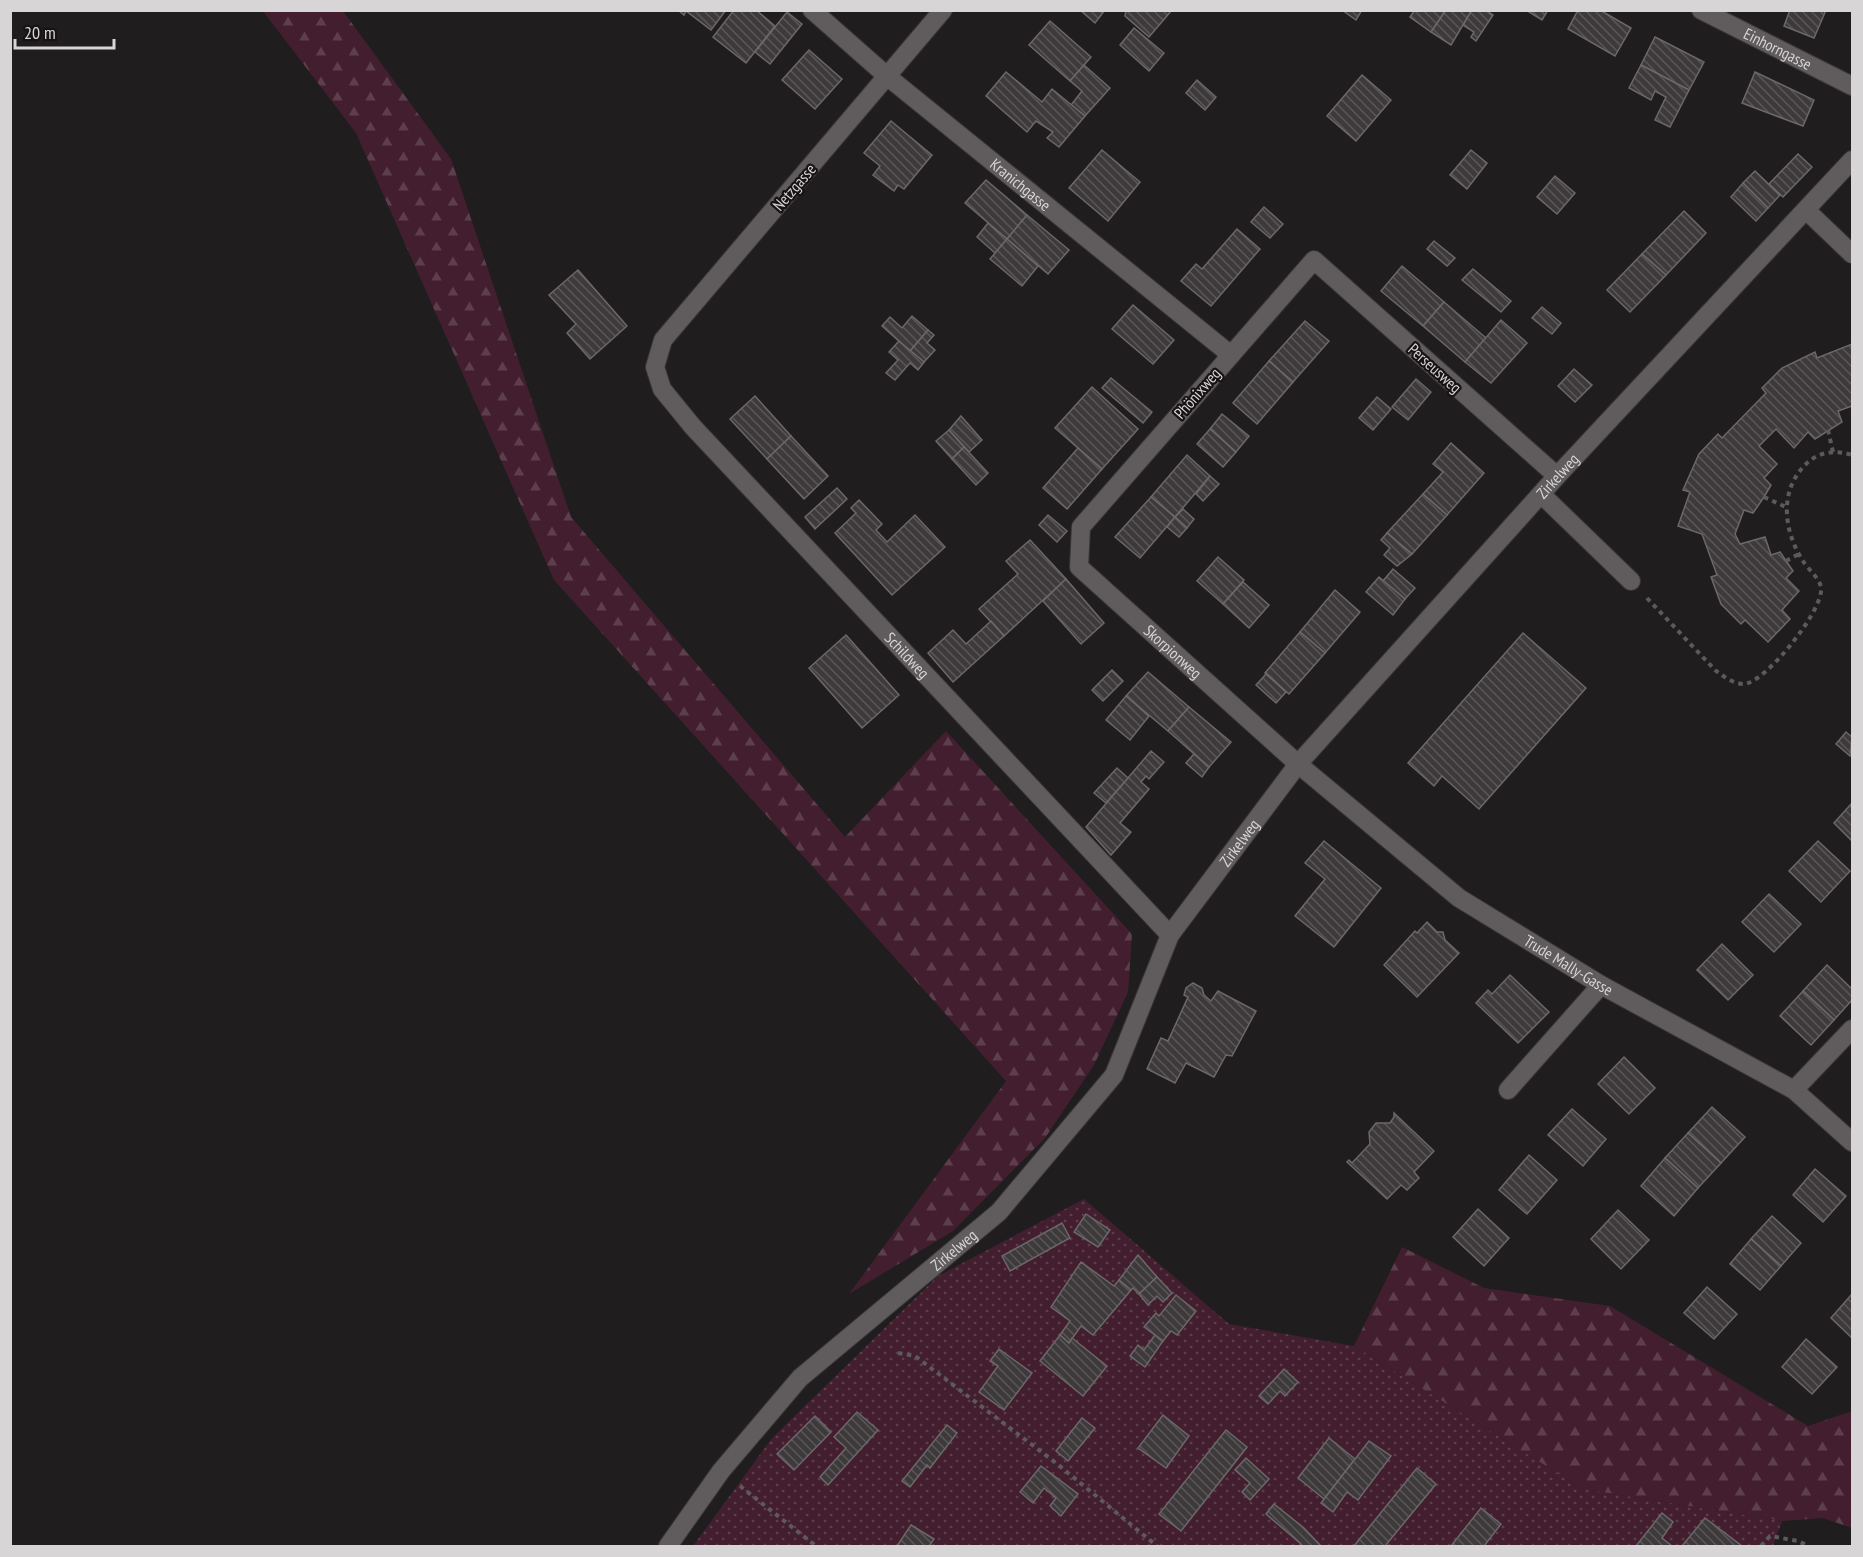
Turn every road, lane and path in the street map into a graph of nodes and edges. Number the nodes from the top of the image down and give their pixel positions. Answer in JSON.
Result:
{"nodes":[{"id":1,"x":812,"y":10,"type":"edge"},
{"id":2,"x":943,"y":10,"type":"edge"},
{"id":3,"x":1701,"y":10,"type":"edge"},
{"id":4,"x":1725,"y":16,"type":"edge"},
{"id":5,"x":888,"y":77,"type":"junction"},
{"id":6,"x":1852,"y":86,"type":"edge"},
{"id":7,"x":1852,"y":160,"type":"edge"},
{"id":8,"x":1806,"y":210,"type":"junction"},
{"id":9,"x":1852,"y":254,"type":"edge"},
{"id":10,"x":1314,"y":260,"type":"joint"},
{"id":11,"x":1231,"y":355,"type":"junction"},
{"id":12,"x":655,"y":368,"type":"joint"},
{"id":13,"x":1828,"y":430,"type":"dead end"},
{"id":14,"x":1833,"y":452,"type":"junction"},
{"id":15,"x":1852,"y":455,"type":"edge"},
{"id":16,"x":1557,"y":476,"type":"junction"},
{"id":17,"x":1541,"y":494,"type":"junction"},
{"id":18,"x":1764,"y":497,"type":"dead end"},
{"id":19,"x":1786,"y":507,"type":"junction"},
{"id":20,"x":1081,"y":527,"type":"joint"},
{"id":21,"x":1799,"y":554,"type":"junction"},
{"id":22,"x":1786,"y":561,"type":"dead end"},
{"id":23,"x":1631,"y":582,"type":"joint"},
{"id":24,"x":1298,"y":764,"type":"junction"},
{"id":25,"x":1170,"y":935,"type":"junction"},
{"id":26,"x":1601,"y":985,"type":"junction"},
{"id":27,"x":1852,"y":1029,"type":"edge"},
{"id":28,"x":1508,"y":1090,"type":"dead end"},
{"id":29,"x":1794,"y":1090,"type":"junction"},
{"id":30,"x":1852,"y":1142,"type":"edge"},
{"id":31,"x":898,"y":1353,"type":"dead end"},
{"id":32,"x":721,"y":1471,"type":"junction"},
{"id":33,"x":668,"y":1546,"type":"edge"},
{"id":34,"x":816,"y":1546,"type":"edge"},
{"id":35,"x":1157,"y":1546,"type":"edge"},
{"id":36,"x":1761,"y":1546,"type":"edge"},
{"id":37,"x":1808,"y":1546,"type":"edge"}],
"edges":[{"from":1,"to":5,"type":"street","name":"Kranichgasse"},
{"from":2,"to":5,"type":"street","name":"Netzgasse"},
{"from":3,"to":4,"type":"street","name":"Einhorngasse"},
{"from":4,"to":6,"type":"street","name":"Einhorngasse"},
{"from":5,"to":11,"type":"street","name":"Kranichgasse"},
{"from":5,"to":12,"type":"street","name":"Netzgasse"},
{"from":7,"to":8,"type":"street","name":"Zirkelweg"},
{"from":8,"to":9,"type":"street"},
{"from":8,"to":16,"type":"street","name":"Zirkelweg"},
{"from":10,"to":11,"type":"street","name":"Phönixweg"},
{"from":10,"to":16,"type":"street","name":"Perseusweg"},
{"from":11,"to":20,"type":"street","name":"Phönixweg"},
{"from":12,"to":25,"type":"street","name":"Schildweg"},
{"from":13,"to":14,"type":"path"},
{"from":14,"to":15,"type":"path"},
{"from":14,"to":19,"type":"path"},
{"from":16,"to":17,"type":"street","name":"Zirkelweg"},
{"from":17,"to":23,"type":"street"},
{"from":17,"to":24,"type":"street","name":"Zirkelweg"},
{"from":18,"to":19,"type":"path"},
{"from":19,"to":21,"type":"path"},
{"from":20,"to":24,"type":"street","name":"Skorpionweg"},
{"from":21,"to":22,"type":"path"},
{"from":21,"to":23,"type":"path"},
{"from":24,"to":25,"type":"street","name":"Zirkelweg"},
{"from":24,"to":26,"type":"street","name":"Trude Mally-Gasse"},
{"from":25,"to":32,"type":"street","name":"Zirkelweg"},
{"from":26,"to":28,"type":"street"},
{"from":26,"to":29,"type":"street","name":"Trude Mally-Gasse"},
{"from":27,"to":29,"type":"street"},
{"from":29,"to":30,"type":"street","name":"Trude Mally-Gasse"},
{"from":31,"to":35,"type":"path"},
{"from":32,"to":33,"type":"street","name":"Zirkelweg"},
{"from":32,"to":34,"type":"path"},
{"from":36,"to":37,"type":"path"}]}
